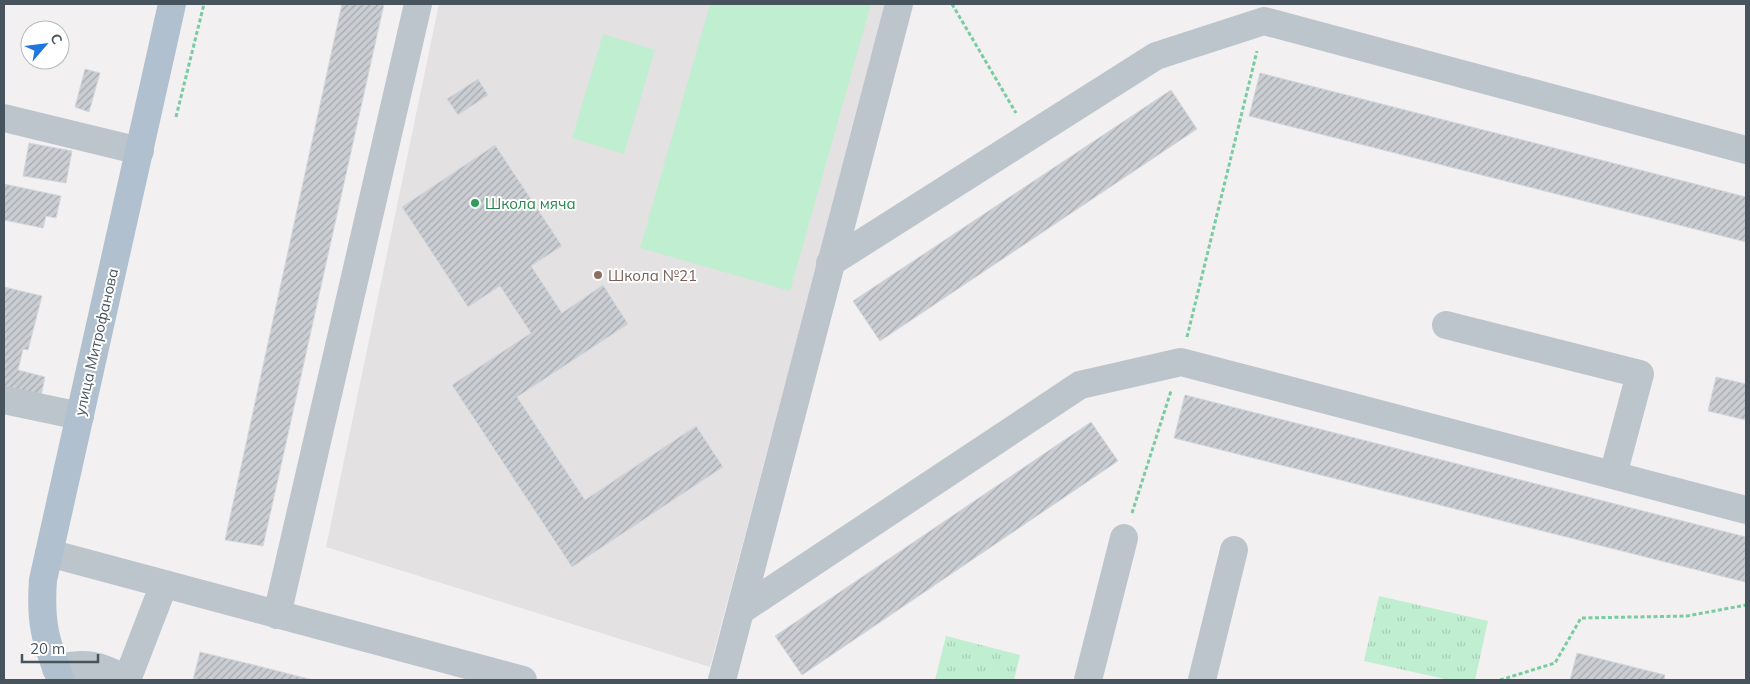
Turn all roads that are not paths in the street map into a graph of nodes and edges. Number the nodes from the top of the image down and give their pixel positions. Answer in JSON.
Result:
{"nodes":[{"id":1,"x":172,"y":4,"type":"edge"},
{"id":2,"x":418,"y":4,"type":"edge"},
{"id":3,"x":899,"y":4,"type":"edge"},
{"id":4,"x":4,"y":118,"type":"edge"},
{"id":5,"x":1746,"y":150,"type":"edge"},
{"id":6,"x":140,"y":151,"type":"junction"},
{"id":7,"x":830,"y":264,"type":"junction"},
{"id":8,"x":1446,"y":325,"type":"dead end"},
{"id":9,"x":4,"y":400,"type":"edge"},
{"id":10,"x":80,"y":416,"type":"junction"},
{"id":11,"x":1613,"y":475,"type":"junction"},
{"id":12,"x":1746,"y":510,"type":"edge"},
{"id":13,"x":1124,"y":538,"type":"road end"},
{"id":14,"x":1234,"y":550,"type":"dead end"},
{"id":15,"x":49,"y":553,"type":"junction"},
{"id":16,"x":164,"y":584,"type":"junction"},
{"id":17,"x":740,"y":611,"type":"junction"},
{"id":18,"x":277,"y":615,"type":"junction"},
{"id":19,"x":58,"y":675,"type":"edge"},
{"id":20,"x":127,"y":680,"type":"edge"},
{"id":21,"x":523,"y":680,"type":"edge"},
{"id":22,"x":722,"y":680,"type":"edge"},
{"id":23,"x":1088,"y":680,"type":"edge"},
{"id":24,"x":1202,"y":680,"type":"edge"}],
"edges":[{"from":1,"to":6,"type":"main road","name":"улица Митрофанова"},
{"from":2,"to":18,"type":"lane"},
{"from":3,"to":7,"type":"lane"},
{"from":4,"to":6,"type":"lane"},
{"from":5,"to":7,"type":"lane"},
{"from":6,"to":10,"type":"main road","name":"улица Митрофанова"},
{"from":7,"to":17,"type":"lane"},
{"from":8,"to":11,"type":"lane"},
{"from":9,"to":10,"type":"lane"},
{"from":10,"to":15,"type":"main road","name":"улица Митрофанова"},
{"from":11,"to":12,"type":"lane"},
{"from":11,"to":17,"type":"lane"},
{"from":13,"to":23,"type":"lane"},
{"from":14,"to":24,"type":"lane"},
{"from":15,"to":16,"type":"lane"},
{"from":15,"to":19,"type":"main road","name":"улица Митрофанова"},
{"from":16,"to":18,"type":"lane"},
{"from":16,"to":20,"type":"lane"},
{"from":17,"to":22,"type":"lane"},
{"from":18,"to":21,"type":"lane"},
{"from":19,"to":20,"type":"lane"}]}
